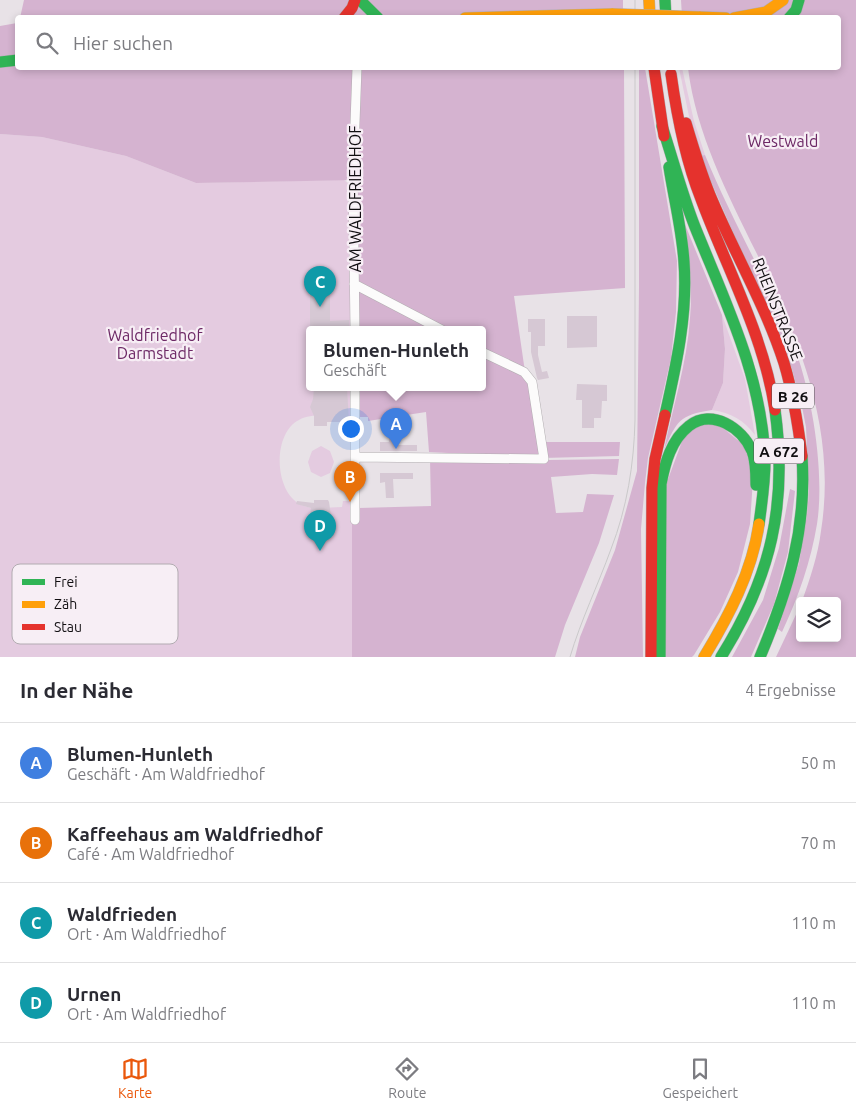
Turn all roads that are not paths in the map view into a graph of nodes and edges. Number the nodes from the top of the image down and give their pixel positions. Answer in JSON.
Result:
{"nodes":[{"id":1,"x":358,"y":0,"type":"edge"},
{"id":2,"x":649,"y":0,"type":"edge"},
{"id":3,"x":665,"y":0,"type":"edge"},
{"id":4,"x":783,"y":0,"type":"edge"},
{"id":5,"x":799,"y":0,"type":"edge"},
{"id":6,"x":346,"y":15,"type":"edge"},
{"id":7,"x":357,"y":15,"type":"edge"},
{"id":8,"x":375,"y":15,"type":"edge"},
{"id":9,"x":575,"y":15,"type":"edge"},
{"id":10,"x":641,"y":15,"type":"edge"},
{"id":11,"x":650,"y":15,"type":"edge"},
{"id":12,"x":666,"y":15,"type":"edge"},
{"id":13,"x":750,"y":15,"type":"edge"},
{"id":14,"x":792,"y":15,"type":"edge"},
{"id":15,"x":15,"y":60,"type":"edge"},
{"id":16,"x":0,"y":62,"type":"edge"},
{"id":17,"x":357,"y":70,"type":"edge"},
{"id":18,"x":654,"y":70,"type":"edge"},
{"id":19,"x":670,"y":71,"type":"edge"},
{"id":20,"x":662,"y":126,"type":"junction"},
{"id":21,"x":354,"y":284,"type":"junction"},
{"id":22,"x":354,"y":326,"type":"edge"},
{"id":23,"x":434,"y":326,"type":"edge"},
{"id":24,"x":486,"y":354,"type":"edge"},
{"id":25,"x":355,"y":391,"type":"edge"},
{"id":26,"x":355,"y":457,"type":"junction"},
{"id":27,"x":356,"y":520,"type":"dead end"},
{"id":28,"x":738,"y":596,"type":"junction"},
{"id":29,"x":651,"y":657,"type":"edge"},
{"id":30,"x":660,"y":657,"type":"edge"},
{"id":31,"x":704,"y":657,"type":"edge"},
{"id":32,"x":721,"y":657,"type":"edge"},
{"id":33,"x":760,"y":657,"type":"edge"}],
"edges":[{"from":1,"to":6,"type":"main road"},
{"from":1,"to":7,"type":"main road"},
{"from":1,"to":8,"type":"main road"},
{"from":2,"to":11,"type":"main road"},
{"from":3,"to":12,"type":"main road"},
{"from":4,"to":13,"type":"main road"},
{"from":5,"to":14,"type":"main road"},
{"from":9,"to":10,"type":"main road","bridge":true},
{"from":15,"to":16,"type":"main road"},
{"from":17,"to":21,"type":"street","name":"AM WALDFRIEDHOF"},
{"from":18,"to":20,"type":"main road"},
{"from":19,"to":32,"type":"main road","number":"A 672"},
{"from":19,"to":33,"type":"main road","name":"RHEINSTRASSE","number":"B 26"},
{"from":20,"to":28,"type":"main road","number":"A 672"},
{"from":20,"to":29,"type":"main road"},
{"from":21,"to":22,"type":"street","name":"AM WALDFRIEDHOF"},
{"from":21,"to":23,"type":"street"},
{"from":24,"to":26,"type":"street"},
{"from":25,"to":26,"type":"street"},
{"from":26,"to":27,"type":"street"},
{"from":28,"to":30,"type":"main road"},
{"from":28,"to":31,"type":"main road","number":"A 672"}]}
